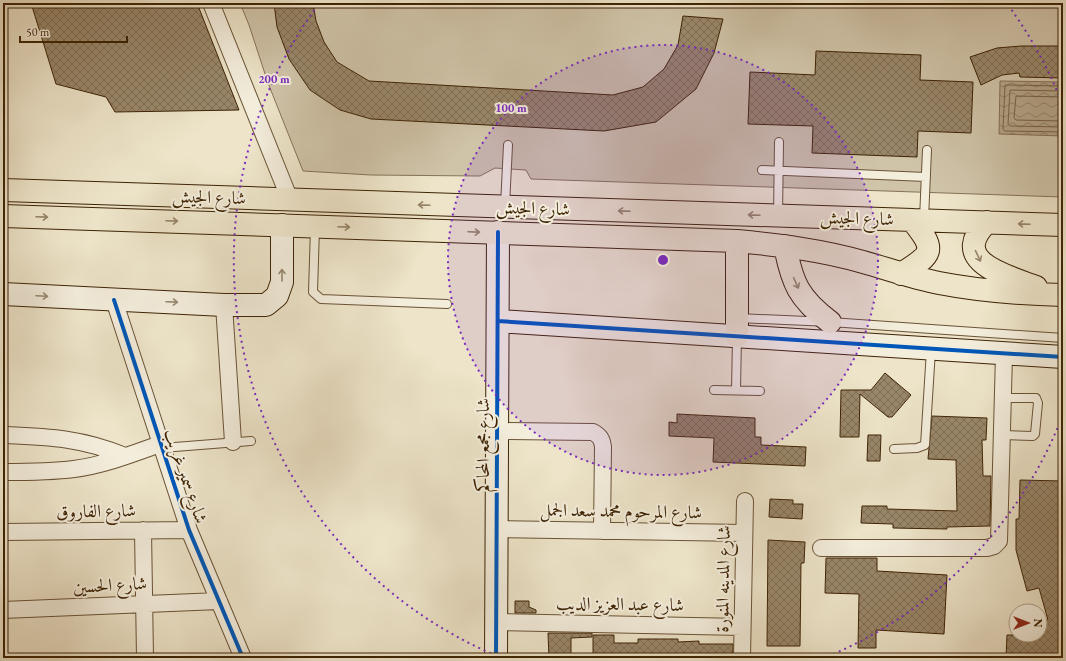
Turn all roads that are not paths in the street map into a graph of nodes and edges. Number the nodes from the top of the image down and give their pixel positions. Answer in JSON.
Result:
{"nodes":[{"id":1,"x":211,"y":3,"type":"edge"},
{"id":2,"x":779,"y":142,"type":"dead end"},
{"id":3,"x":508,"y":145,"type":"dead end"},
{"id":4,"x":927,"y":150,"type":"dead end"},
{"id":5,"x":762,"y":170,"type":"dead end"},
{"id":6,"x":779,"y":170,"type":"junction"},
{"id":7,"x":926,"y":177,"type":"junction"},
{"id":8,"x":3,"y":190,"type":"edge"},
{"id":9,"x":290,"y":200,"type":"junction"},
{"id":10,"x":505,"y":207,"type":"junction"},
{"id":11,"x":3,"y":216,"type":"edge"},
{"id":12,"x":778,"y":216,"type":"junction"},
{"id":13,"x":918,"y":220,"type":"junction"},
{"id":14,"x":987,"y":222,"type":"junction"},
{"id":15,"x":282,"y":225,"type":"junction"},
{"id":16,"x":1063,"y":225,"type":"edge"},
{"id":17,"x":315,"y":226,"type":"junction"},
{"id":18,"x":498,"y":232,"type":"junction"},
{"id":19,"x":737,"y":241,"type":"junction"},
{"id":20,"x":785,"y":246,"type":"junction"},
{"id":21,"x":901,"y":274,"type":"junction"},
{"id":22,"x":3,"y":294,"type":"edge"},
{"id":23,"x":1059,"y":295,"type":"edge"},
{"id":24,"x":114,"y":300,"type":"junction"},
{"id":25,"x":447,"y":304,"type":"dead end"},
{"id":26,"x":224,"y":305,"type":"junction"},
{"id":27,"x":498,"y":321,"type":"junction"},
{"id":28,"x":830,"y":322,"type":"junction"},
{"id":29,"x":737,"y":327,"type":"junction"},
{"id":30,"x":1063,"y":338,"type":"edge"},
{"id":31,"x":932,"y":350,"type":"junction"},
{"id":32,"x":1004,"y":355,"type":"junction"},
{"id":33,"x":1063,"y":357,"type":"edge"},
{"id":34,"x":714,"y":390,"type":"dead end"},
{"id":35,"x":736,"y":390,"type":"junction"},
{"id":36,"x":760,"y":391,"type":"dead end"},
{"id":37,"x":1003,"y":398,"type":"junction"},
{"id":38,"x":497,"y":431,"type":"junction"},
{"id":39,"x":1003,"y":434,"type":"junction"},
{"id":40,"x":3,"y":435,"type":"edge"},
{"id":41,"x":251,"y":441,"type":"dead end"},
{"id":42,"x":234,"y":442,"type":"junction"},
{"id":43,"x":161,"y":446,"type":"junction"},
{"id":44,"x":894,"y":449,"type":"dead end"},
{"id":45,"x":125,"y":456,"type":"junction"},
{"id":46,"x":3,"y":472,"type":"edge"},
{"id":47,"x":745,"y":501,"type":"dead end"},
{"id":48,"x":497,"y":529,"type":"junction"},
{"id":49,"x":143,"y":530,"type":"junction"},
{"id":50,"x":189,"y":530,"type":"junction"},
{"id":51,"x":602,"y":531,"type":"junction"},
{"id":52,"x":3,"y":532,"type":"edge"},
{"id":53,"x":744,"y":533,"type":"junction"},
{"id":54,"x":821,"y":548,"type":"dead end"},
{"id":55,"x":219,"y":601,"type":"junction"},
{"id":56,"x":144,"y":604,"type":"junction"},
{"id":57,"x":3,"y":610,"type":"edge"},
{"id":58,"x":497,"y":622,"type":"junction"},
{"id":59,"x":742,"y":627,"type":"junction"},
{"id":60,"x":145,"y":658,"type":"edge"},
{"id":61,"x":243,"y":658,"type":"edge"},
{"id":62,"x":496,"y":658,"type":"edge"},
{"id":63,"x":742,"y":658,"type":"edge"}],
"edges":[{"from":1,"to":9,"type":"street"},
{"from":2,"to":6,"type":"lane"},
{"from":3,"to":10,"type":"lane"},
{"from":4,"to":7,"type":"lane"},
{"from":5,"to":6,"type":"lane"},
{"from":6,"to":7,"type":"lane"},
{"from":6,"to":12,"type":"lane"},
{"from":7,"to":13,"type":"lane"},
{"from":8,"to":9,"type":"main road","name":"شارع الجيش"},
{"from":10,"to":9,"type":"main road","name":"شارع الجيش","one_way":true},
{"from":12,"to":10,"type":"main road","name":"شارع الجيش","one_way":true},
{"from":11,"to":15,"type":"main road","name":"شارع الجيش","one_way":true},
{"from":12,"to":13,"type":"main road","name":"شارع الجيش"},
{"from":13,"to":14,"type":"main road","name":"شارع الجيش"},
{"from":13,"to":21,"type":"main road"},
{"from":16,"to":14,"type":"main road","name":"شارع الجيش","one_way":true},
{"from":14,"to":23,"type":"main road","one_way":true},
{"from":15,"to":17,"type":"main road","name":"شارع الجيش"},
{"from":26,"to":15,"type":"street","one_way":true},
{"from":17,"to":18,"type":"main road","name":"شارع الجيش","one_way":true},
{"from":17,"to":25,"type":"lane"},
{"from":18,"to":19,"type":"main road","name":"شارع الجيش"},
{"from":18,"to":27,"type":"street","name":"شارع مجمع المحاكم"},
{"from":19,"to":20,"type":"main road","name":"شارع الجيش"},
{"from":19,"to":29,"type":"main road"},
{"from":20,"to":21,"type":"main road","name":"شارع الجيش"},
{"from":20,"to":28,"type":"main road","one_way":true},
{"from":21,"to":23,"type":"main road","name":"شارع الجيش"},
{"from":22,"to":24,"type":"street","one_way":true},
{"from":24,"to":26,"type":"street","one_way":true},
{"from":24,"to":43,"type":"street","name":"شارع سمير غريب"},
{"from":26,"to":42,"type":"street"},
{"from":27,"to":29,"type":"street"},
{"from":27,"to":38,"type":"street","name":"شارع مجمع المحاكم"},
{"from":28,"to":29,"type":"lane"},
{"from":28,"to":30,"type":"lane"},
{"from":29,"to":31,"type":"street"},
{"from":29,"to":35,"type":"lane"},
{"from":31,"to":32,"type":"street"},
{"from":31,"to":44,"type":"lane"},
{"from":32,"to":33,"type":"street"},
{"from":32,"to":37,"type":"street"},
{"from":34,"to":35,"type":"lane"},
{"from":35,"to":36,"type":"lane"},
{"from":37,"to":39,"type":"street"},
{"from":37,"to":39,"type":"lane"},
{"from":38,"to":48,"type":"street","name":"شارع مجمع المحاكم"},
{"from":38,"to":51,"type":"street"},
{"from":39,"to":54,"type":"street"},
{"from":40,"to":45,"type":"street"},
{"from":41,"to":42,"type":"lane"},
{"from":42,"to":43,"type":"lane"},
{"from":43,"to":45,"type":"street"},
{"from":43,"to":50,"type":"street","name":"شارع سمير غريب"},
{"from":45,"to":46,"type":"street"},
{"from":47,"to":53,"type":"street","name":"شارع المدينه المنورة"},
{"from":48,"to":51,"type":"street","name":"شارع المرحوم محمد سعد الجمل"},
{"from":48,"to":58,"type":"street","name":"شارع مجمع المحاكم"},
{"from":49,"to":50,"type":"street","name":"شارع الفاروق"},
{"from":49,"to":52,"type":"street","name":"شارع الفاروق"},
{"from":49,"to":56,"type":"street"},
{"from":50,"to":55,"type":"street","name":"شارع سمير غريب"},
{"from":51,"to":53,"type":"street","name":"شارع المرحوم محمد سعد الجمل"},
{"from":53,"to":59,"type":"street","name":"شارع المدينه المنورة"},
{"from":55,"to":56,"type":"street","name":"شارع الحسين"},
{"from":55,"to":61,"type":"street","name":"شارع سمير غريب"},
{"from":56,"to":57,"type":"street","name":"شارع الحسين"},
{"from":56,"to":60,"type":"street"},
{"from":58,"to":59,"type":"street","name":"شارع عبد العزيز الديب"},
{"from":58,"to":62,"type":"street","name":"شارع مجمع المحاكم"},
{"from":59,"to":63,"type":"street","name":"شارع المدينه المنورة"}]}
